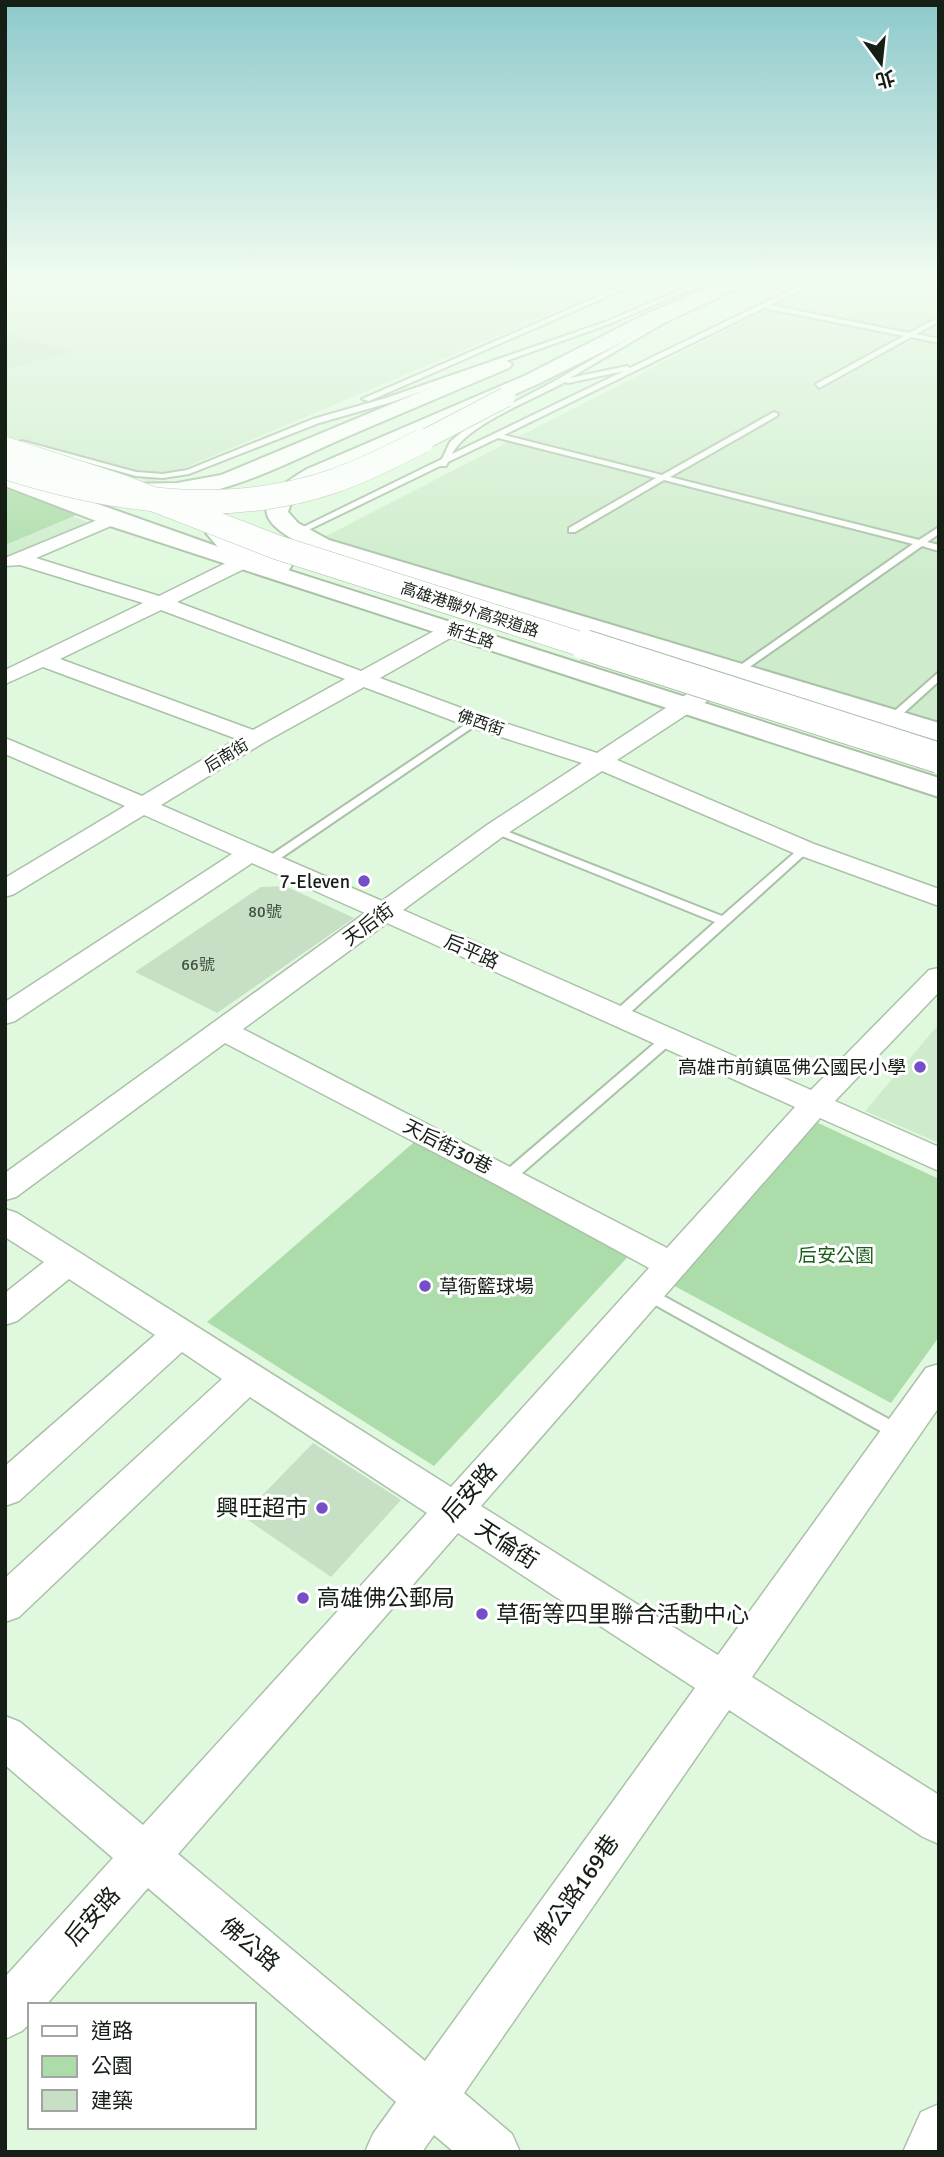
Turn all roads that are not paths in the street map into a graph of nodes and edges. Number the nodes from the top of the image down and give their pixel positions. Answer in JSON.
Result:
{"nodes":[{"id":1,"x":409,"y":381,"type":"edge"},
{"id":2,"x":443,"y":381,"type":"edge"},
{"id":3,"x":461,"y":381,"type":"edge"},
{"id":4,"x":497,"y":381,"type":"edge"},
{"id":5,"x":529,"y":381,"type":"edge"},
{"id":6,"x":529,"y":381,"type":"edge"},
{"id":7,"x":561,"y":381,"type":"edge"},
{"id":8,"x":572,"y":381,"type":"edge"},
{"id":9,"x":614,"y":381,"type":"edge"},
{"id":10,"x":829,"y":381,"type":"edge"},
{"id":11,"x":554,"y":385,"type":"junction"},
{"id":12,"x":819,"y":386,"type":"dead end"},
{"id":13,"x":506,"y":397,"type":"junction"},
{"id":14,"x":774,"y":414,"type":"dead end"},
{"id":15,"x":316,"y":421,"type":"junction"},
{"id":16,"x":500,"y":436,"type":"junction"},
{"id":17,"x":8,"y":449,"type":"edge"},
{"id":18,"x":443,"y":464,"type":"junction"},
{"id":19,"x":5,"y":467,"type":"edge"},
{"id":20,"x":5,"y":478,"type":"edge"},
{"id":21,"x":660,"y":479,"type":"junction"},
{"id":22,"x":112,"y":519,"type":"junction"},
{"id":23,"x":186,"y":519,"type":"dead end"},
{"id":24,"x":289,"y":529,"type":"junction"},
{"id":25,"x":572,"y":530,"type":"dead end"},
{"id":26,"x":939,"y":530,"type":"edge"},
{"id":27,"x":218,"y":533,"type":"junction"},
{"id":28,"x":920,"y":543,"type":"junction"},
{"id":29,"x":939,"y":548,"type":"edge"},
{"id":30,"x":276,"y":559,"type":"junction"},
{"id":31,"x":12,"y":562,"type":"edge"},
{"id":32,"x":241,"y":563,"type":"junction"},
{"id":33,"x":159,"y":602,"type":"junction"},
{"id":34,"x":452,"y":629,"type":"junction"},
{"id":35,"x":43,"y":660,"type":"junction"},
{"id":36,"x":939,"y":675,"type":"edge"},
{"id":37,"x":5,"y":678,"type":"edge"},
{"id":38,"x":365,"y":679,"type":"junction"},
{"id":39,"x":712,"y":688,"type":"junction"},
{"id":40,"x":892,"y":718,"type":"junction"},
{"id":41,"x":475,"y":721,"type":"junction"},
{"id":42,"x":939,"y":732,"type":"edge"},
{"id":43,"x":255,"y":737,"type":"junction"},
{"id":44,"x":939,"y":741,"type":"edge"},
{"id":45,"x":864,"y":743,"type":"junction"},
{"id":46,"x":17,"y":750,"type":"edge"},
{"id":47,"x":939,"y":750,"type":"edge"},
{"id":48,"x":939,"y":758,"type":"edge"},
{"id":49,"x":601,"y":762,"type":"junction"},
{"id":50,"x":939,"y":767,"type":"edge"},
{"id":51,"x":5,"y":768,"type":"edge"},
{"id":52,"x":939,"y":774,"type":"edge"},
{"id":53,"x":939,"y":788,"type":"edge"},
{"id":54,"x":142,"y":805,"type":"junction"},
{"id":55,"x":496,"y":830,"type":"junction"},
{"id":56,"x":805,"y":849,"type":"junction"},
{"id":57,"x":259,"y":857,"type":"junction"},
{"id":58,"x":5,"y":889,"type":"edge"},
{"id":59,"x":939,"y":898,"type":"edge"},
{"id":60,"x":384,"y":912,"type":"junction"},
{"id":61,"x":723,"y":921,"type":"junction"},
{"id":62,"x":939,"y":976,"type":"edge"},
{"id":63,"x":5,"y":1015,"type":"edge"},
{"id":64,"x":619,"y":1015,"type":"junction"},
{"id":65,"x":223,"y":1030,"type":"junction"},
{"id":66,"x":667,"y":1039,"type":"junction"},
{"id":67,"x":815,"y":1104,"type":"junction"},
{"id":68,"x":939,"y":1160,"type":"edge"},
{"id":69,"x":508,"y":1177,"type":"junction"},
{"id":70,"x":5,"y":1189,"type":"edge"},
{"id":71,"x":5,"y":1220,"type":"edge"},
{"id":72,"x":68,"y":1261,"type":"junction"},
{"id":73,"x":659,"y":1279,"type":"junction"},
{"id":74,"x":5,"y":1312,"type":"edge"},
{"id":75,"x":180,"y":1333,"type":"junction"},
{"id":76,"x":248,"y":1377,"type":"junction"},
{"id":77,"x":939,"y":1378,"type":"edge"},
{"id":78,"x":900,"y":1433,"type":"junction"},
{"id":79,"x":5,"y":1490,"type":"edge"},
{"id":80,"x":454,"y":1509,"type":"junction"},
{"id":81,"x":5,"y":1604,"type":"edge"},
{"id":82,"x":723,"y":1683,"type":"junction"},
{"id":83,"x":5,"y":1737,"type":"edge"},
{"id":84,"x":939,"y":1821,"type":"edge"},
{"id":85,"x":146,"y":1856,"type":"junction"},
{"id":86,"x":5,"y":2014,"type":"edge"},
{"id":87,"x":430,"y":2097,"type":"junction"},
{"id":88,"x":939,"y":2130,"type":"edge"},
{"id":89,"x":391,"y":2152,"type":"edge"},
{"id":90,"x":494,"y":2152,"type":"edge"},
{"id":91,"x":929,"y":2152,"type":"edge"}],
"edges":[{"from":1,"to":15,"type":"lane"},
{"from":2,"to":15,"type":"lane"},
{"from":3,"to":17,"type":"main road"},
{"from":4,"to":27,"type":"main road"},
{"from":5,"to":13,"type":"main road"},
{"from":6,"to":24,"type":"main road"},
{"from":7,"to":11,"type":"lane"},
{"from":8,"to":11,"type":"lane"},
{"from":9,"to":16,"type":"lane"},
{"from":10,"to":12,"type":"lane"},
{"from":11,"to":13,"type":"lane"},
{"from":11,"to":18,"type":"lane"},
{"from":13,"to":19,"type":"main road","bridge":true},
{"from":14,"to":21,"type":"lane"},
{"from":15,"to":17,"type":"lane"},
{"from":16,"to":18,"type":"lane"},
{"from":16,"to":21,"type":"lane"},
{"from":17,"to":23,"type":"main road"},
{"from":17,"to":47,"type":"main road","name":"高雄港聯外高架道路","bridge":true},
{"from":17,"to":48,"type":"main road","name":"高雄港聯外高架道路","bridge":true},
{"from":18,"to":24,"type":"lane"},
{"from":20,"to":22,"type":"main road","name":"新生路"},
{"from":21,"to":25,"type":"lane"},
{"from":21,"to":28,"type":"lane"},
{"from":22,"to":31,"type":"street"},
{"from":22,"to":32,"type":"main road","name":"新生路"},
{"from":24,"to":39,"type":"main road","name":"新生路"},
{"from":24,"to":44,"type":"main road"},
{"from":26,"to":28,"type":"lane"},
{"from":27,"to":30,"type":"main road"},
{"from":27,"to":32,"type":"main road"},
{"from":28,"to":29,"type":"lane"},
{"from":28,"to":39,"type":"lane"},
{"from":30,"to":39,"type":"main road","name":"新生路"},
{"from":30,"to":52,"type":"main road"},
{"from":31,"to":33,"type":"street","name":"佛西街"},
{"from":32,"to":33,"type":"street"},
{"from":32,"to":34,"type":"main road","name":"新生路"},
{"from":33,"to":35,"type":"street"},
{"from":33,"to":38,"type":"street","name":"佛西街"},
{"from":34,"to":38,"type":"street","name":"后南街"},
{"from":34,"to":39,"type":"main road","name":"新生路"},
{"from":35,"to":37,"type":"street"},
{"from":35,"to":43,"type":"street"},
{"from":36,"to":40,"type":"lane"},
{"from":38,"to":41,"type":"street","name":"佛西街"},
{"from":38,"to":43,"type":"street","name":"后南街"},
{"from":39,"to":40,"type":"main road","name":"新生路"},
{"from":39,"to":45,"type":"main road","name":"新生路"},
{"from":39,"to":49,"type":"street","name":"天后街"},
{"from":39,"to":53,"type":"main road","name":"新生路"},
{"from":40,"to":42,"type":"main road","name":"新生路"},
{"from":40,"to":45,"type":"lane"},
{"from":41,"to":49,"type":"street","name":"佛西街"},
{"from":41,"to":57,"type":"lane"},
{"from":43,"to":54,"type":"street","name":"后南街"},
{"from":45,"to":50,"type":"main road","name":"新生路"},
{"from":46,"to":51,"type":"street"},
{"from":46,"to":54,"type":"street","name":"后平路"},
{"from":49,"to":55,"type":"street","name":"天后街"},
{"from":49,"to":56,"type":"street","name":"佛西街"},
{"from":54,"to":57,"type":"street","name":"后平路"},
{"from":54,"to":58,"type":"street","name":"后南街"},
{"from":55,"to":60,"type":"street","name":"天后街"},
{"from":55,"to":61,"type":"lane"},
{"from":56,"to":59,"type":"street","name":"佛西街"},
{"from":56,"to":61,"type":"lane"},
{"from":57,"to":60,"type":"street","name":"后平路"},
{"from":57,"to":63,"type":"street"},
{"from":60,"to":64,"type":"street","name":"后平路"},
{"from":60,"to":65,"type":"street","name":"天后街"},
{"from":61,"to":64,"type":"lane"},
{"from":62,"to":67,"type":"street","name":"后安路"},
{"from":64,"to":66,"type":"street","name":"后平路"},
{"from":65,"to":69,"type":"street","name":"天后街30巷"},
{"from":65,"to":70,"type":"street","name":"天后街"},
{"from":66,"to":67,"type":"street","name":"后平路"},
{"from":66,"to":69,"type":"lane"},
{"from":67,"to":68,"type":"street","name":"后平路"},
{"from":67,"to":73,"type":"street","name":"后安路"},
{"from":69,"to":73,"type":"street","name":"天后街30巷"},
{"from":71,"to":72,"type":"street","name":"天倫街"},
{"from":72,"to":74,"type":"street"},
{"from":72,"to":75,"type":"street","name":"天倫街"},
{"from":73,"to":78,"type":"lane"},
{"from":73,"to":80,"type":"street","name":"后安路"},
{"from":75,"to":76,"type":"street","name":"天倫街"},
{"from":75,"to":79,"type":"street"},
{"from":76,"to":80,"type":"street","name":"天倫街"},
{"from":76,"to":81,"type":"street"},
{"from":77,"to":78,"type":"street","name":"佛公路169巷"},
{"from":78,"to":82,"type":"street","name":"佛公路169巷"},
{"from":80,"to":82,"type":"street","name":"天倫街"},
{"from":80,"to":85,"type":"street","name":"后安路"},
{"from":82,"to":84,"type":"street","name":"天倫街"},
{"from":82,"to":87,"type":"street","name":"佛公路169巷"},
{"from":83,"to":85,"type":"street","name":"佛公路"},
{"from":85,"to":86,"type":"street","name":"后安路"},
{"from":85,"to":87,"type":"street","name":"佛公路"},
{"from":87,"to":89,"type":"street","name":"佛公路169巷"},
{"from":87,"to":90,"type":"street","name":"佛公路"},
{"from":88,"to":91,"type":"street"}]}
